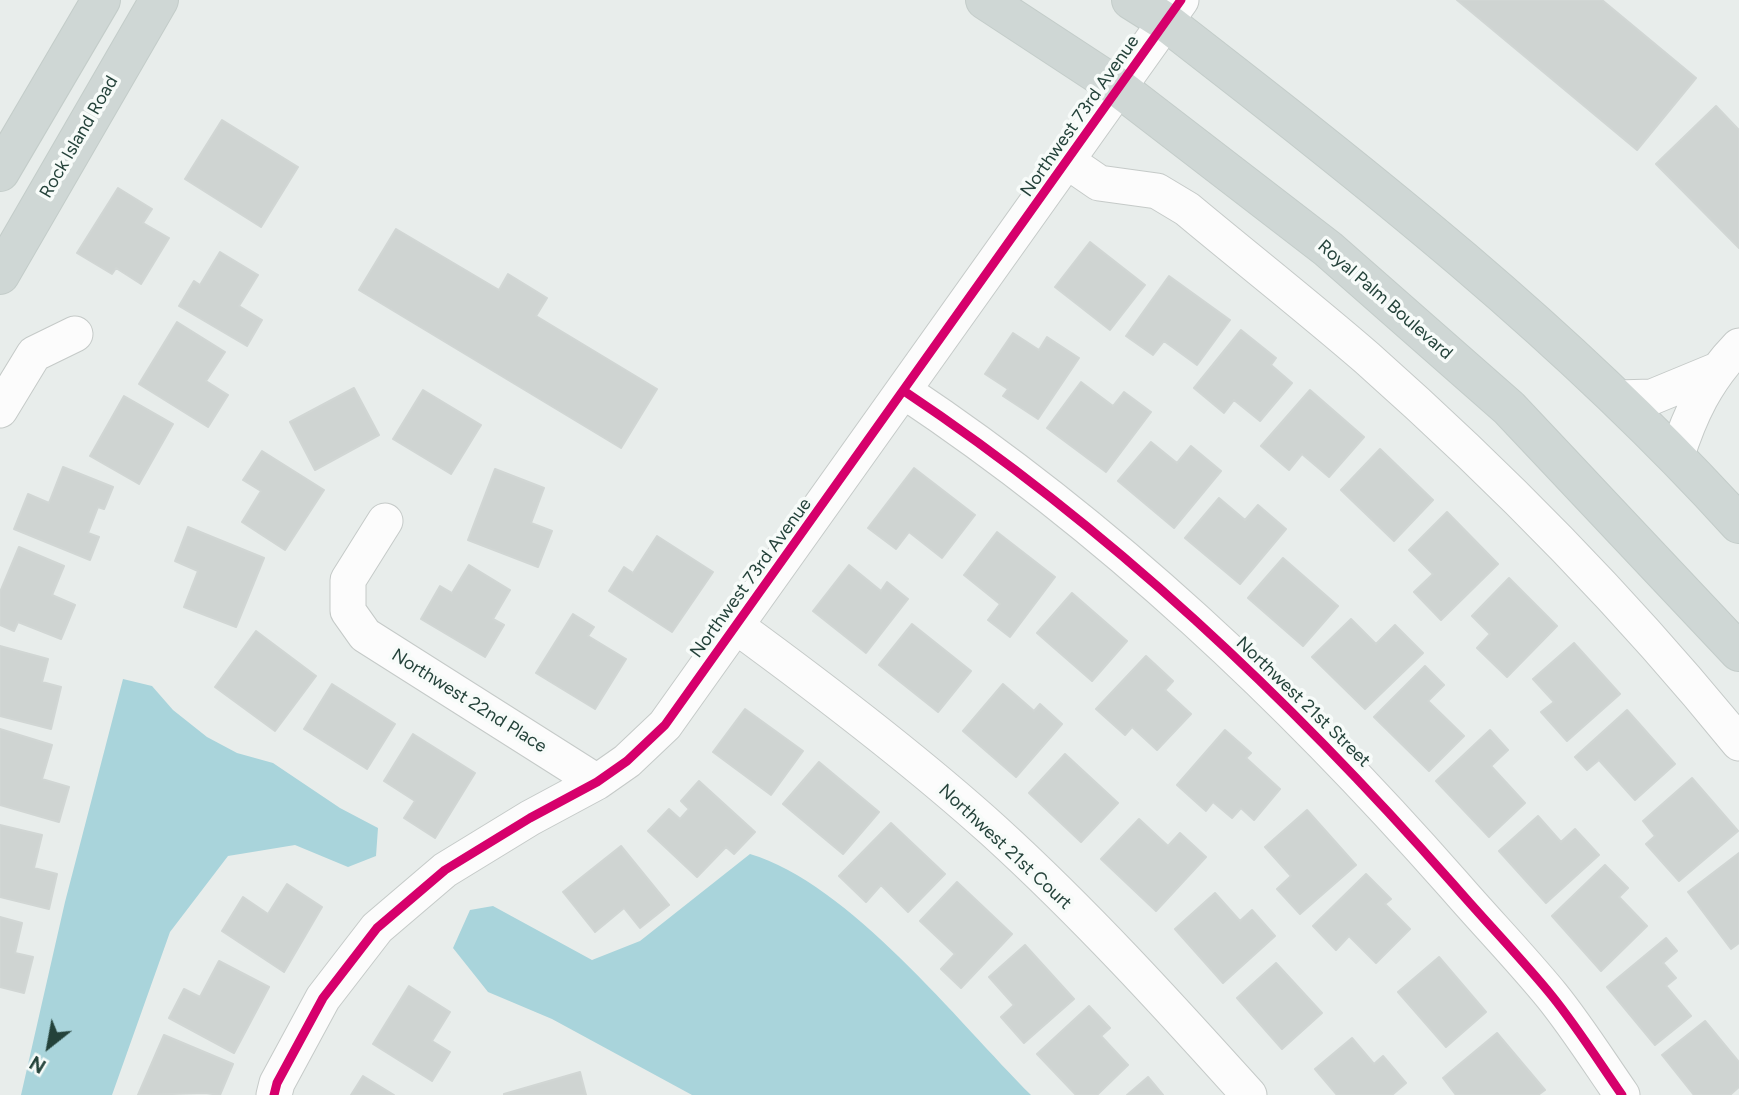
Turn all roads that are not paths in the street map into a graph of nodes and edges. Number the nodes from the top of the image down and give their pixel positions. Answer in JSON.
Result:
{"nodes":[{"id":1,"x":101,"y":0,"type":"edge"},
{"id":2,"x":159,"y":0,"type":"edge"},
{"id":3,"x":985,"y":0,"type":"edge"},
{"id":4,"x":1131,"y":0,"type":"edge"},
{"id":5,"x":1174,"y":11,"type":"edge"},
{"id":6,"x":1119,"y":88,"type":"junction"},
{"id":7,"x":1067,"y":161,"type":"junction"},
{"id":8,"x":0,"y":172,"type":"edge"},
{"id":9,"x":0,"y":275,"type":"edge"},
{"id":10,"x":75,"y":334,"type":"dead end"},
{"id":11,"x":1739,"y":346,"type":"edge"},
{"id":12,"x":1715,"y":371,"type":"junction"},
{"id":13,"x":904,"y":391,"type":"junction"},
{"id":14,"x":1617,"y":398,"type":"junction"},
{"id":15,"x":0,"y":410,"type":"edge"},
{"id":16,"x":1676,"y":458,"type":"junction"},
{"id":17,"x":385,"y":521,"type":"dead end"},
{"id":18,"x":1739,"y":524,"type":"edge"},
{"id":19,"x":736,"y":626,"type":"junction"},
{"id":20,"x":1739,"y":652,"type":"edge"},
{"id":21,"x":1739,"y":743,"type":"edge"},
{"id":22,"x":597,"y":782,"type":"junction"},
{"id":23,"x":274,"y":1095,"type":"edge"},
{"id":24,"x":1249,"y":1095,"type":"edge"},
{"id":25,"x":1622,"y":1095,"type":"edge"}],
"edges":[{"from":1,"to":8,"type":"main road"},
{"from":2,"to":9,"type":"main road","name":"Rock Island Road"},
{"from":3,"to":6,"type":"main road","name":"Royal Palm Boulevard"},
{"from":4,"to":5,"type":"main road"},
{"from":5,"to":6,"type":"street","name":"Northwest 73rd Avenue"},
{"from":5,"to":14,"type":"main road"},
{"from":6,"to":7,"type":"street","name":"Northwest 73rd Avenue"},
{"from":6,"to":20,"type":"main road","name":"Royal Palm Boulevard"},
{"from":7,"to":13,"type":"street","name":"Northwest 73rd Avenue"},
{"from":7,"to":21,"type":"street"},
{"from":10,"to":15,"type":"street"},
{"from":11,"to":12,"type":"street"},
{"from":12,"to":14,"type":"street"},
{"from":12,"to":16,"type":"street"},
{"from":13,"to":19,"type":"street","name":"Northwest 73rd Avenue"},
{"from":13,"to":25,"type":"street","name":"Northwest 21st Street"},
{"from":14,"to":16,"type":"main road"},
{"from":16,"to":18,"type":"main road"},
{"from":17,"to":22,"type":"street","name":"Northwest 22nd Place"},
{"from":19,"to":22,"type":"street","name":"Northwest 73rd Avenue"},
{"from":19,"to":24,"type":"street","name":"Northwest 21st Court"},
{"from":22,"to":23,"type":"street","name":"Northwest 73rd Avenue"}]}
